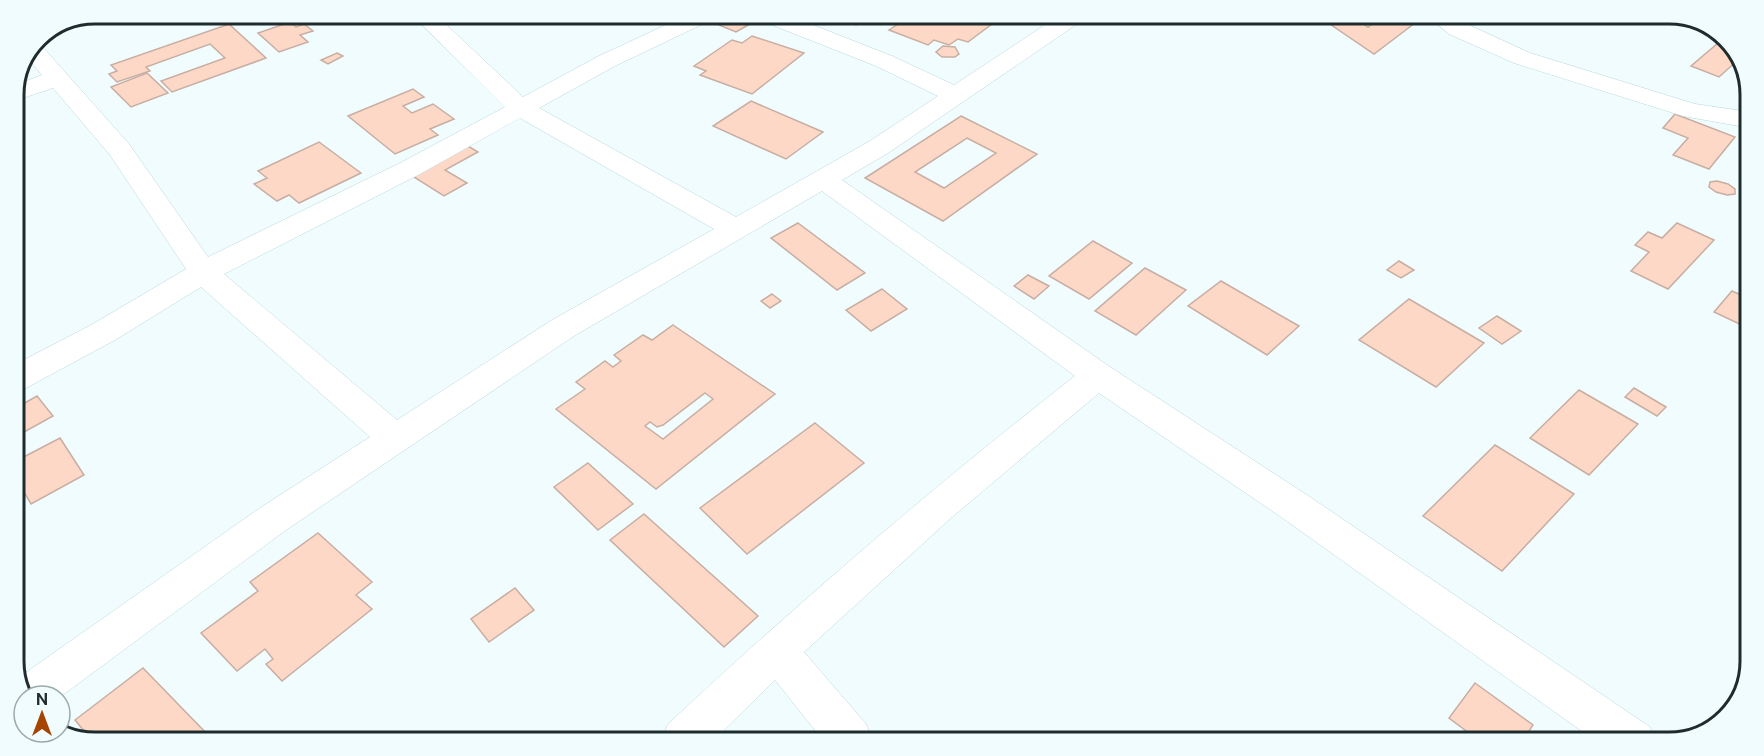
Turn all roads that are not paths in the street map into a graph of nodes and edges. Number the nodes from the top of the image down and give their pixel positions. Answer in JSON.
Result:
{"nodes":[{"id":1,"x":432,"y":24,"type":"edge"},
{"id":2,"x":685,"y":24,"type":"edge"},
{"id":3,"x":790,"y":24,"type":"edge"},
{"id":4,"x":1062,"y":24,"type":"edge"},
{"id":5,"x":1450,"y":24,"type":"edge"},
{"id":6,"x":37,"y":54,"type":"edge"},
{"id":7,"x":57,"y":78,"type":"junction"},
{"id":8,"x":24,"y":90,"type":"edge"},
{"id":9,"x":955,"y":95,"type":"junction"},
{"id":10,"x":519,"y":107,"type":"junction"},
{"id":11,"x":1740,"y":118,"type":"edge"},
{"id":12,"x":823,"y":179,"type":"junction"},
{"id":13,"x":736,"y":229,"type":"junction"},
{"id":14,"x":203,"y":272,"type":"junction"},
{"id":15,"x":24,"y":374,"type":"edge"},
{"id":16,"x":1098,"y":376,"type":"junction"},
{"id":17,"x":394,"y":439,"type":"junction"},
{"id":18,"x":776,"y":650,"type":"junction"},
{"id":19,"x":44,"y":684,"type":"edge"},
{"id":20,"x":691,"y":732,"type":"edge"},
{"id":21,"x":844,"y":732,"type":"edge"},
{"id":22,"x":1620,"y":732,"type":"edge"}],
"edges":[{"from":1,"to":10,"type":"street"},
{"from":2,"to":10,"type":"street"},
{"from":3,"to":9,"type":"street"},
{"from":4,"to":9,"type":"street"},
{"from":5,"to":11,"type":"street"},
{"from":6,"to":7,"type":"street"},
{"from":7,"to":8,"type":"street"},
{"from":7,"to":14,"type":"street"},
{"from":9,"to":12,"type":"street"},
{"from":10,"to":13,"type":"street"},
{"from":10,"to":14,"type":"street"},
{"from":12,"to":13,"type":"street"},
{"from":12,"to":16,"type":"street"},
{"from":13,"to":17,"type":"street"},
{"from":14,"to":15,"type":"street"},
{"from":14,"to":17,"type":"street"},
{"from":16,"to":18,"type":"street"},
{"from":16,"to":22,"type":"street"},
{"from":17,"to":19,"type":"street"},
{"from":18,"to":20,"type":"street"},
{"from":18,"to":21,"type":"street"}]}
